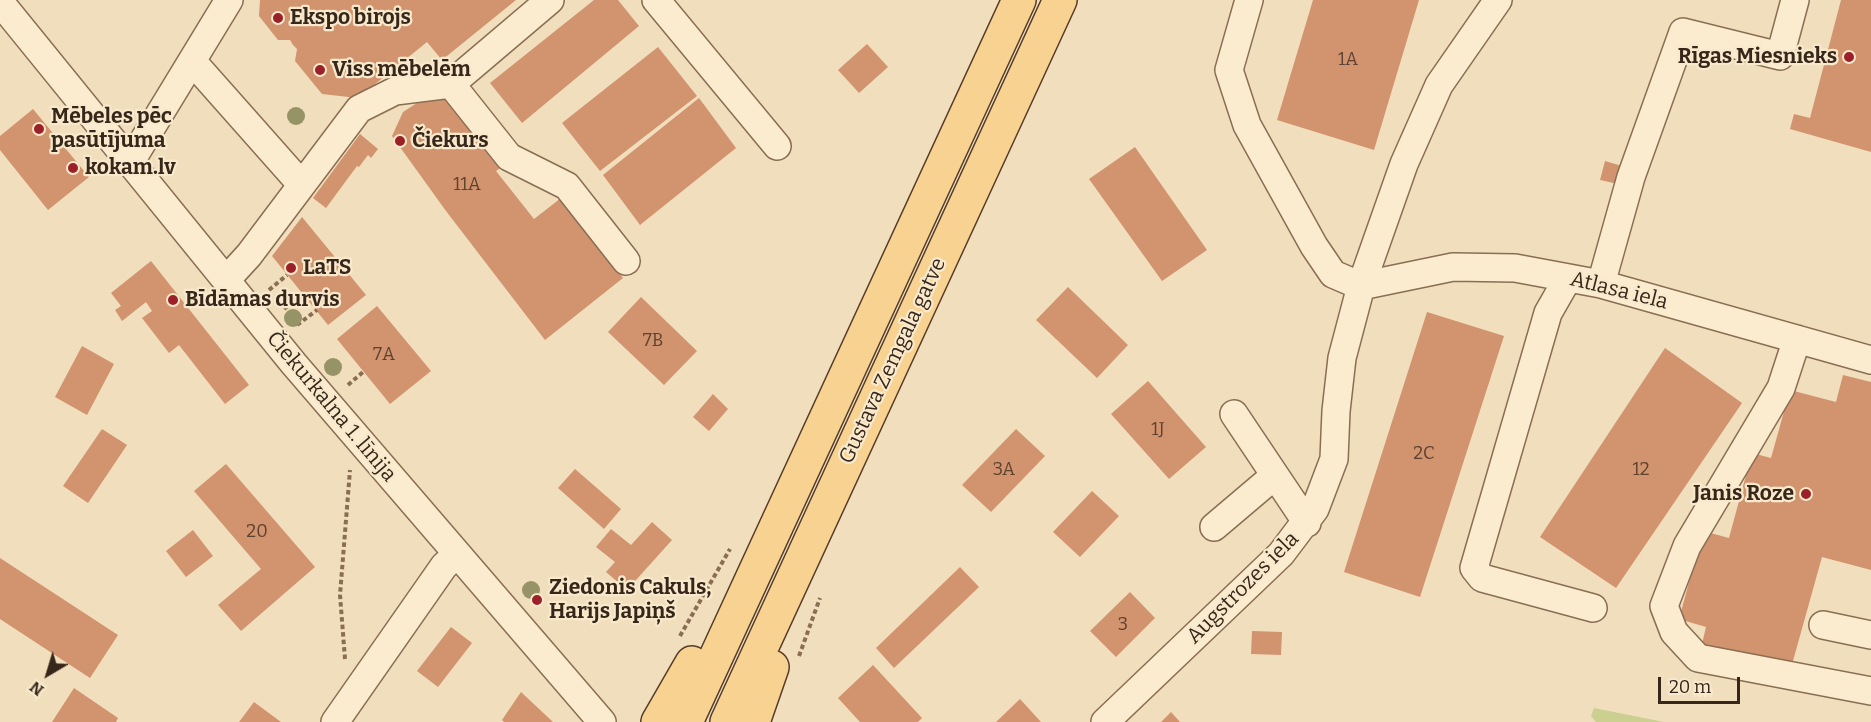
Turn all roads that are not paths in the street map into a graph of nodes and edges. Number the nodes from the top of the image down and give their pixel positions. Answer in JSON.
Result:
{"nodes":[{"id":1,"x":229,"y":0,"type":"edge"},
{"id":2,"x":550,"y":0,"type":"edge"},
{"id":3,"x":656,"y":0,"type":"edge"},
{"id":4,"x":1019,"y":0,"type":"edge"},
{"id":5,"x":1060,"y":0,"type":"edge"},
{"id":6,"x":1249,"y":0,"type":"edge"},
{"id":7,"x":1795,"y":0,"type":"edge"},
{"id":8,"x":0,"y":2,"type":"edge"},
{"id":9,"x":1493,"y":3,"type":"edge"},
{"id":10,"x":192,"y":61,"type":"junction"},
{"id":11,"x":451,"y":84,"type":"junction"},
{"id":12,"x":777,"y":146,"type":"dead end"},
{"id":13,"x":131,"y":161,"type":"junction"},
{"id":14,"x":300,"y":184,"type":"junction"},
{"id":15,"x":626,"y":261,"type":"dead end"},
{"id":16,"x":1568,"y":278,"type":"junction"},
{"id":17,"x":227,"y":279,"type":"junction"},
{"id":18,"x":1601,"y":284,"type":"junction"},
{"id":19,"x":1361,"y":286,"type":"junction"},
{"id":20,"x":1797,"y":339,"type":"junction"},
{"id":21,"x":1871,"y":360,"type":"edge"},
{"id":22,"x":1234,"y":414,"type":"dead end"},
{"id":23,"x":1273,"y":477,"type":"junction"},
{"id":24,"x":798,"y":480,"type":"junction"},
{"id":25,"x":829,"y":500,"type":"junction"},
{"id":26,"x":1306,"y":523,"type":"junction"},
{"id":27,"x":1214,"y":527,"type":"dead end"},
{"id":28,"x":456,"y":555,"type":"junction"},
{"id":29,"x":1593,"y":608,"type":"dead end"},
{"id":30,"x":1823,"y":625,"type":"dead end"},
{"id":31,"x":1871,"y":635,"type":"edge"},
{"id":32,"x":1871,"y":692,"type":"edge"},
{"id":33,"x":335,"y":722,"type":"edge"},
{"id":34,"x":602,"y":722,"type":"edge"},
{"id":35,"x":658,"y":722,"type":"edge"},
{"id":36,"x":686,"y":722,"type":"edge"},
{"id":37,"x":726,"y":722,"type":"edge"},
{"id":38,"x":753,"y":722,"type":"edge"},
{"id":39,"x":1105,"y":722,"type":"edge"}],
"edges":[{"from":1,"to":10,"type":"street"},
{"from":2,"to":11,"type":"street"},
{"from":3,"to":12,"type":"street"},
{"from":4,"to":24,"type":"main road","name":"Gustava Zemgala gatve"},
{"from":5,"to":25,"type":"main road","name":"Gustava Zemgala gatve"},
{"from":6,"to":19,"type":"street"},
{"from":7,"to":18,"type":"street"},
{"from":8,"to":13,"type":"street","name":"Čiekurkalna 1. līnija"},
{"from":9,"to":19,"type":"street","name":"Augstrozes iela"},
{"from":10,"to":13,"type":"street"},
{"from":10,"to":14,"type":"street"},
{"from":11,"to":14,"type":"street"},
{"from":11,"to":15,"type":"street"},
{"from":13,"to":17,"type":"street","name":"Čiekurkalna 1. līnija"},
{"from":14,"to":17,"type":"street"},
{"from":16,"to":18,"type":"street","name":"Atlasa iela"},
{"from":16,"to":19,"type":"street","name":"Atlasa iela"},
{"from":16,"to":29,"type":"street"},
{"from":17,"to":28,"type":"street","name":"Čiekurkalna 1. līnija"},
{"from":18,"to":20,"type":"street","name":"Atlasa iela"},
{"from":19,"to":26,"type":"street","name":"Augstrozes iela"},
{"from":20,"to":21,"type":"street","name":"Atlasa iela"},
{"from":20,"to":32,"type":"street"},
{"from":22,"to":23,"type":"street"},
{"from":23,"to":26,"type":"street"},
{"from":23,"to":27,"type":"street"},
{"from":24,"to":35,"type":"main road"},
{"from":24,"to":36,"type":"main road","name":"Gustava Zemgala gatve"},
{"from":25,"to":37,"type":"main road","name":"Gustava Zemgala gatve"},
{"from":25,"to":38,"type":"main road"},
{"from":26,"to":39,"type":"street","name":"Augstrozes iela"},
{"from":28,"to":33,"type":"street"},
{"from":28,"to":34,"type":"street","name":"Čiekurkalna 1. līnija"},
{"from":30,"to":31,"type":"street"}]}
